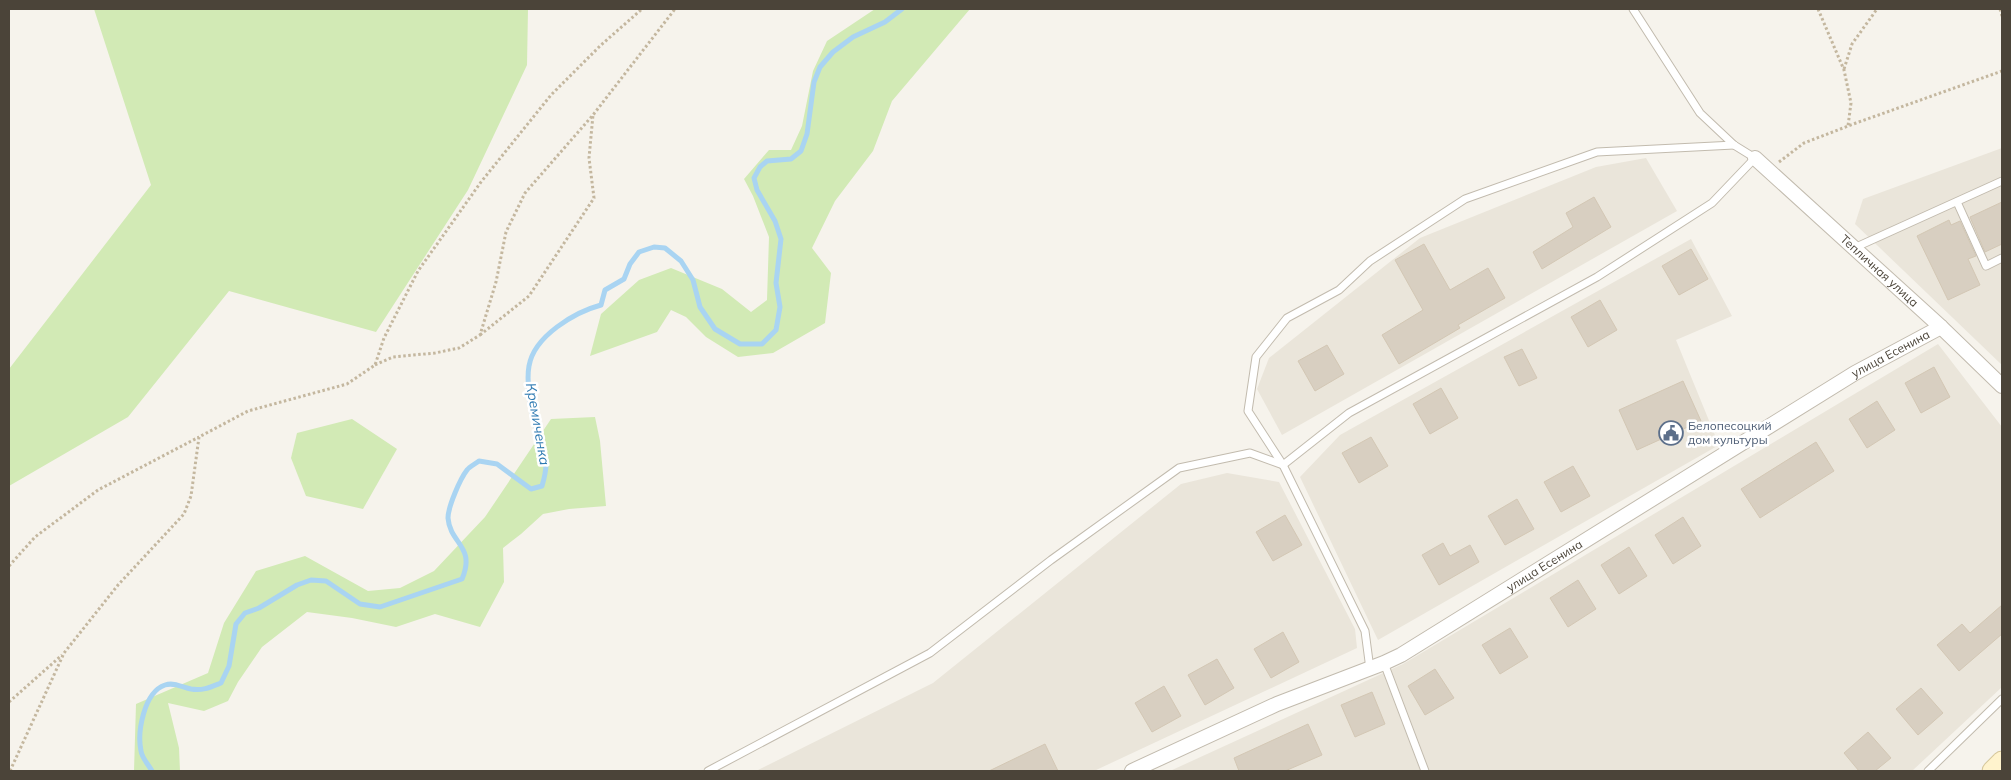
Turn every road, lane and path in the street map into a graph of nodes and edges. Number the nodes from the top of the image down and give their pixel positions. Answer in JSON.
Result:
{"nodes":[{"id":1,"x":642,"y":9,"type":"edge"},
{"id":2,"x":675,"y":9,"type":"edge"},
{"id":3,"x":1633,"y":9,"type":"edge"},
{"id":4,"x":1818,"y":9,"type":"edge"},
{"id":5,"x":1877,"y":9,"type":"edge"},
{"id":6,"x":2000,"y":9,"type":"edge"},
{"id":7,"x":2002,"y":16,"type":"edge"},
{"id":8,"x":1844,"y":70,"type":"junction"},
{"id":9,"x":2002,"y":70,"type":"edge"},
{"id":10,"x":594,"y":115,"type":"junction"},
{"id":11,"x":1848,"y":126,"type":"junction"},
{"id":12,"x":1734,"y":145,"type":"junction"},
{"id":13,"x":1755,"y":158,"type":"junction"},
{"id":14,"x":1768,"y":170,"type":"junction"},
{"id":15,"x":2002,"y":181,"type":"edge"},
{"id":16,"x":1957,"y":202,"type":"junction"},
{"id":17,"x":1854,"y":248,"type":"junction"},
{"id":18,"x":2002,"y":258,"type":"edge"},
{"id":19,"x":1941,"y":327,"type":"junction"},
{"id":20,"x":480,"y":335,"type":"junction"},
{"id":21,"x":375,"y":365,"type":"junction"},
{"id":22,"x":2002,"y":386,"type":"edge"},
{"id":23,"x":199,"y":437,"type":"junction"},
{"id":24,"x":1283,"y":465,"type":"junction"},
{"id":25,"x":9,"y":566,"type":"edge"},
{"id":26,"x":64,"y":653,"type":"junction"},
{"id":27,"x":1384,"y":663,"type":"junction"},
{"id":28,"x":1370,"y":669,"type":"junction"},
{"id":29,"x":2002,"y":699,"type":"edge"},
{"id":30,"x":9,"y":702,"type":"edge"},
{"id":31,"x":2002,"y":762,"type":"edge"},
{"id":32,"x":10,"y":771,"type":"edge"},
{"id":33,"x":708,"y":771,"type":"edge"},
{"id":34,"x":1132,"y":771,"type":"edge"},
{"id":35,"x":1425,"y":771,"type":"edge"},
{"id":36,"x":1928,"y":771,"type":"edge"},
{"id":37,"x":1992,"y":771,"type":"edge"}],
"edges":[{"from":1,"to":21,"type":"path"},
{"from":2,"to":10,"type":"path"},
{"from":3,"to":12,"type":"lane"},
{"from":4,"to":8,"type":"path"},
{"from":5,"to":8,"type":"path"},
{"from":6,"to":7,"type":"path"},
{"from":8,"to":11,"type":"path"},
{"from":9,"to":11,"type":"path"},
{"from":10,"to":20,"type":"path"},
{"from":10,"to":20,"type":"path"},
{"from":11,"to":14,"type":"path"},
{"from":12,"to":13,"type":"lane"},
{"from":12,"to":24,"type":"lane"},
{"from":13,"to":14,"type":"street","name":"Тепличная улица"},
{"from":13,"to":24,"type":"lane"},
{"from":14,"to":17,"type":"street","name":"Тепличная улица"},
{"from":15,"to":16,"type":"lane"},
{"from":16,"to":17,"type":"lane"},
{"from":16,"to":18,"type":"lane"},
{"from":17,"to":19,"type":"street","name":"Тепличная улица"},
{"from":19,"to":22,"type":"street","name":"Тепличная улица"},
{"from":19,"to":27,"type":"street","name":"улица Есенина"},
{"from":20,"to":21,"type":"path"},
{"from":21,"to":23,"type":"path"},
{"from":23,"to":25,"type":"path"},
{"from":23,"to":26,"type":"path"},
{"from":24,"to":28,"type":"lane"},
{"from":24,"to":33,"type":"lane"},
{"from":26,"to":30,"type":"path"},
{"from":26,"to":32,"type":"path"},
{"from":27,"to":28,"type":"street","name":"улица Есенина"},
{"from":27,"to":35,"type":"lane"},
{"from":28,"to":34,"type":"street","name":"улица Есенина"},
{"from":29,"to":36,"type":"lane"},
{"from":31,"to":37,"type":"main road"}]}
